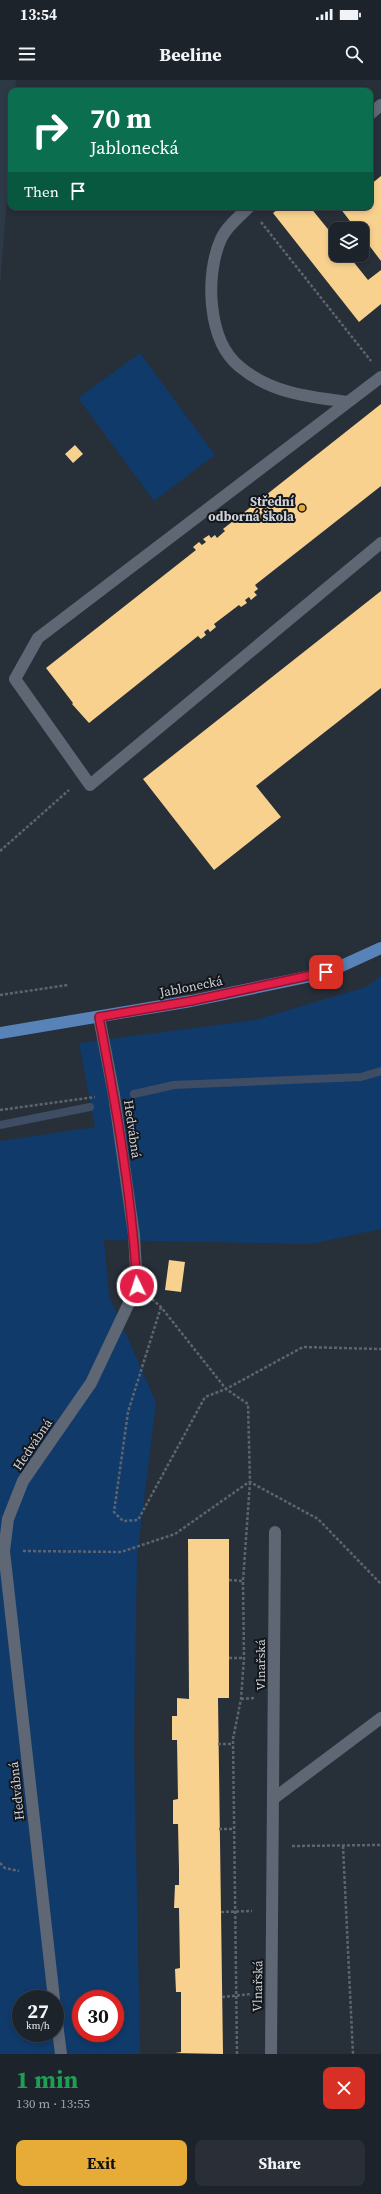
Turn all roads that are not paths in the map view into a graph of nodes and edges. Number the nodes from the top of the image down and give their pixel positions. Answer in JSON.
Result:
{"nodes":[{"id":1,"x":381,"y":105,"type":"edge"},
{"id":2,"x":373,"y":112,"type":"edge"},
{"id":3,"x":246,"y":210,"type":"edge"},
{"id":4,"x":381,"y":377,"type":"edge"},
{"id":5,"x":348,"y":402,"type":"junction"},
{"id":6,"x":381,"y":542,"type":"edge"},
{"id":7,"x":381,"y":948,"type":"edge"},
{"id":8,"x":99,"y":1017,"type":"junction"},
{"id":9,"x":0,"y":1033,"type":"edge"},
{"id":10,"x":275,"y":1532,"type":"dead end"},
{"id":11,"x":381,"y":1718,"type":"edge"},
{"id":12,"x":273,"y":1799,"type":"junction"},
{"id":13,"x":53,"y":1990,"type":"edge"},
{"id":14,"x":59,"y":2042,"type":"edge"},
{"id":15,"x":61,"y":2054,"type":"edge"},
{"id":16,"x":271,"y":2054,"type":"edge"}],
"edges":[{"from":1,"to":2,"type":"street"},
{"from":3,"to":5,"type":"street"},
{"from":4,"to":5,"type":"street"},
{"from":5,"to":6,"type":"street"},
{"from":7,"to":8,"type":"main road","name":"Jablonecká"},
{"from":8,"to":9,"type":"main road","name":"Jablonecká"},
{"from":8,"to":13,"type":"street","name":"Hedvábná"},
{"from":10,"to":12,"type":"street","name":"Vlnařská"},
{"from":11,"to":12,"type":"street"},
{"from":12,"to":16,"type":"street","name":"Vlnařská"},
{"from":14,"to":15,"type":"street"}]}
